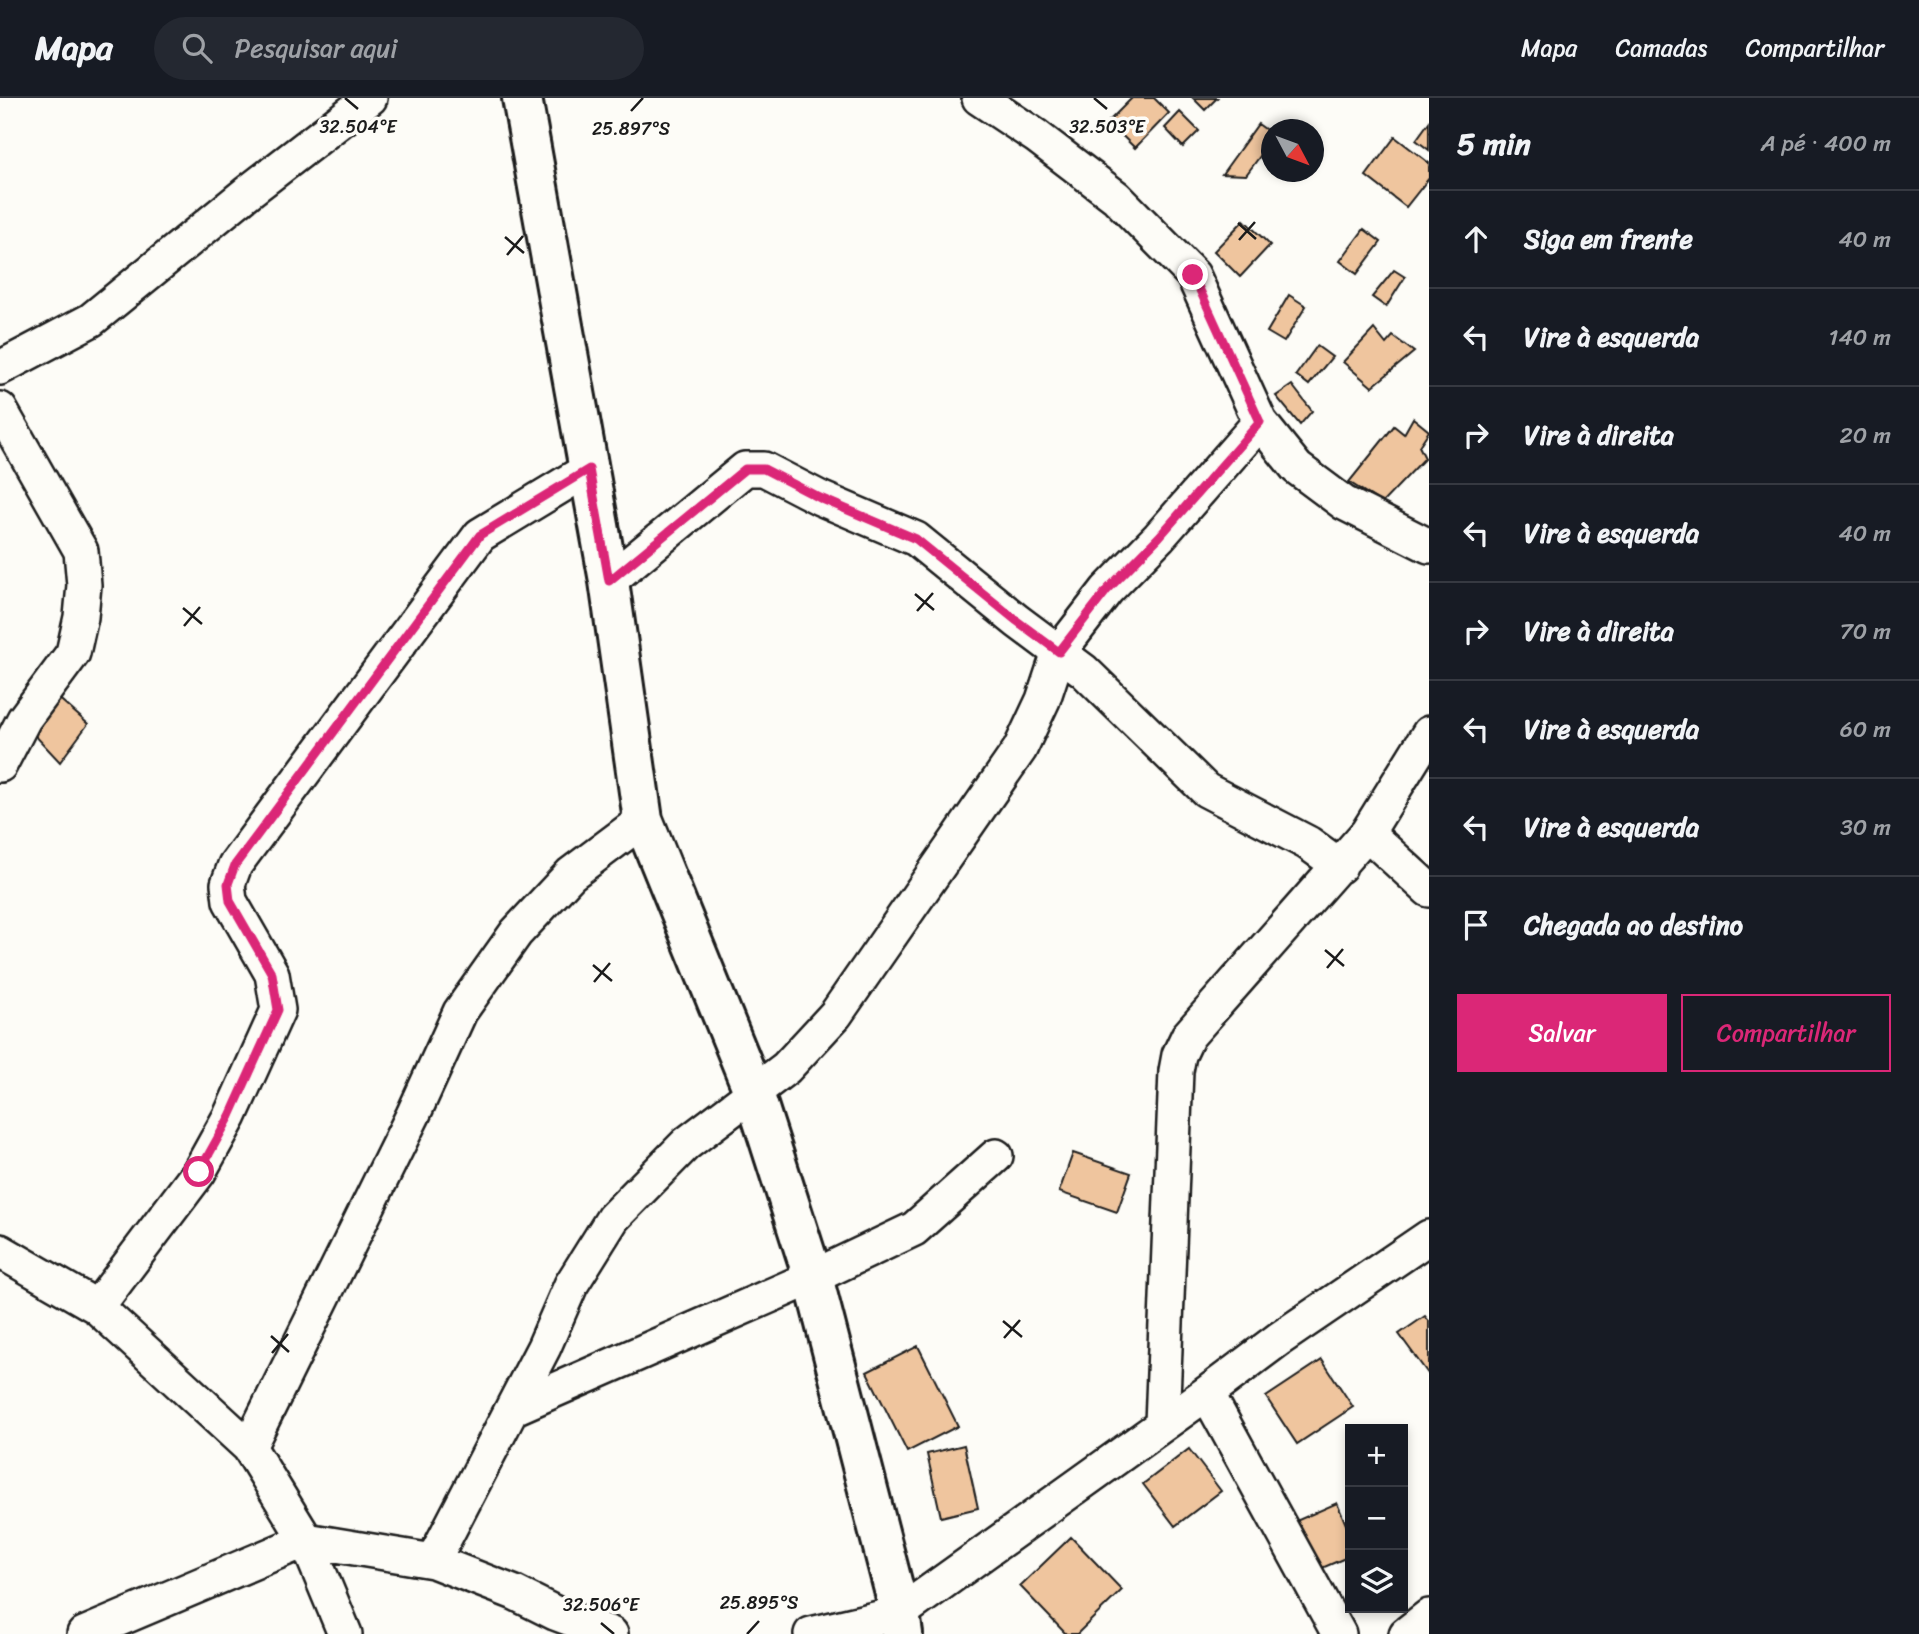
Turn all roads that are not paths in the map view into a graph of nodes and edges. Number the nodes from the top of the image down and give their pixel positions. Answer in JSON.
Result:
{"nodes":[{"id":1,"x":370,"y":98,"type":"edge"},
{"id":2,"x":522,"y":98,"type":"edge"},
{"id":3,"x":979,"y":98,"type":"edge"},
{"id":4,"x":0,"y":368,"type":"edge"},
{"id":5,"x":0,"y":410,"type":"edge"},
{"id":6,"x":1260,"y":422,"type":"junction"},
{"id":7,"x":589,"y":469,"type":"junction"},
{"id":8,"x":1429,"y":546,"type":"edge"},
{"id":9,"x":609,"y":581,"type":"junction"},
{"id":10,"x":1059,"y":652,"type":"junction"},
{"id":11,"x":1429,"y":733,"type":"edge"},
{"id":12,"x":0,"y":765,"type":"edge"},
{"id":13,"x":643,"y":820,"type":"junction"},
{"id":14,"x":1367,"y":833,"type":"junction"},
{"id":15,"x":1340,"y":866,"type":"junction"},
{"id":16,"x":1429,"y":890,"type":"edge"},
{"id":17,"x":754,"y":1093,"type":"junction"},
{"id":18,"x":996,"y":1156,"type":"dead end"},
{"id":19,"x":1429,"y":1237,"type":"edge"},
{"id":20,"x":0,"y":1251,"type":"edge"},
{"id":21,"x":813,"y":1277,"type":"junction"},
{"id":22,"x":97,"y":1307,"type":"junction"},
{"id":23,"x":1207,"y":1394,"type":"junction"},
{"id":24,"x":512,"y":1409,"type":"junction"},
{"id":25,"x":1162,"y":1424,"type":"junction"},
{"id":26,"x":249,"y":1447,"type":"junction"},
{"id":27,"x":306,"y":1539,"type":"junction"},
{"id":28,"x":433,"y":1562,"type":"junction"},
{"id":29,"x":1429,"y":1616,"type":"edge"},
{"id":30,"x":552,"y":1623,"type":"edge"},
{"id":31,"x":901,"y":1624,"type":"edge"},
{"id":32,"x":84,"y":1634,"type":"edge"},
{"id":33,"x":345,"y":1634,"type":"edge"},
{"id":34,"x":611,"y":1634,"type":"edge"},
{"id":35,"x":811,"y":1634,"type":"edge"},
{"id":36,"x":1339,"y":1634,"type":"edge"},
{"id":37,"x":1406,"y":1634,"type":"edge"}],
"edges":[{"from":1,"to":4,"type":"street"},
{"from":2,"to":7,"type":"street"},
{"from":3,"to":6,"type":"street"},
{"from":5,"to":12,"type":"street"},
{"from":6,"to":8,"type":"street"},
{"from":6,"to":10,"type":"street"},
{"from":7,"to":9,"type":"street"},
{"from":7,"to":22,"type":"street"},
{"from":9,"to":10,"type":"street"},
{"from":9,"to":13,"type":"street"},
{"from":10,"to":15,"type":"street"},
{"from":10,"to":17,"type":"street"},
{"from":11,"to":14,"type":"street"},
{"from":13,"to":17,"type":"street"},
{"from":13,"to":26,"type":"street"},
{"from":14,"to":15,"type":"street"},
{"from":14,"to":16,"type":"street"},
{"from":15,"to":25,"type":"street"},
{"from":17,"to":21,"type":"street"},
{"from":17,"to":24,"type":"street"},
{"from":18,"to":21,"type":"street"},
{"from":19,"to":23,"type":"street"},
{"from":20,"to":22,"type":"street"},
{"from":21,"to":24,"type":"street"},
{"from":21,"to":31,"type":"street"},
{"from":22,"to":26,"type":"street"},
{"from":23,"to":25,"type":"street"},
{"from":23,"to":36,"type":"street"},
{"from":24,"to":28,"type":"street"},
{"from":25,"to":31,"type":"street"},
{"from":26,"to":27,"type":"street"},
{"from":27,"to":28,"type":"street"},
{"from":27,"to":32,"type":"street"},
{"from":27,"to":33,"type":"street"},
{"from":28,"to":30,"type":"street"},
{"from":29,"to":37,"type":"street"},
{"from":30,"to":34,"type":"street"},
{"from":31,"to":35,"type":"street"}]}
